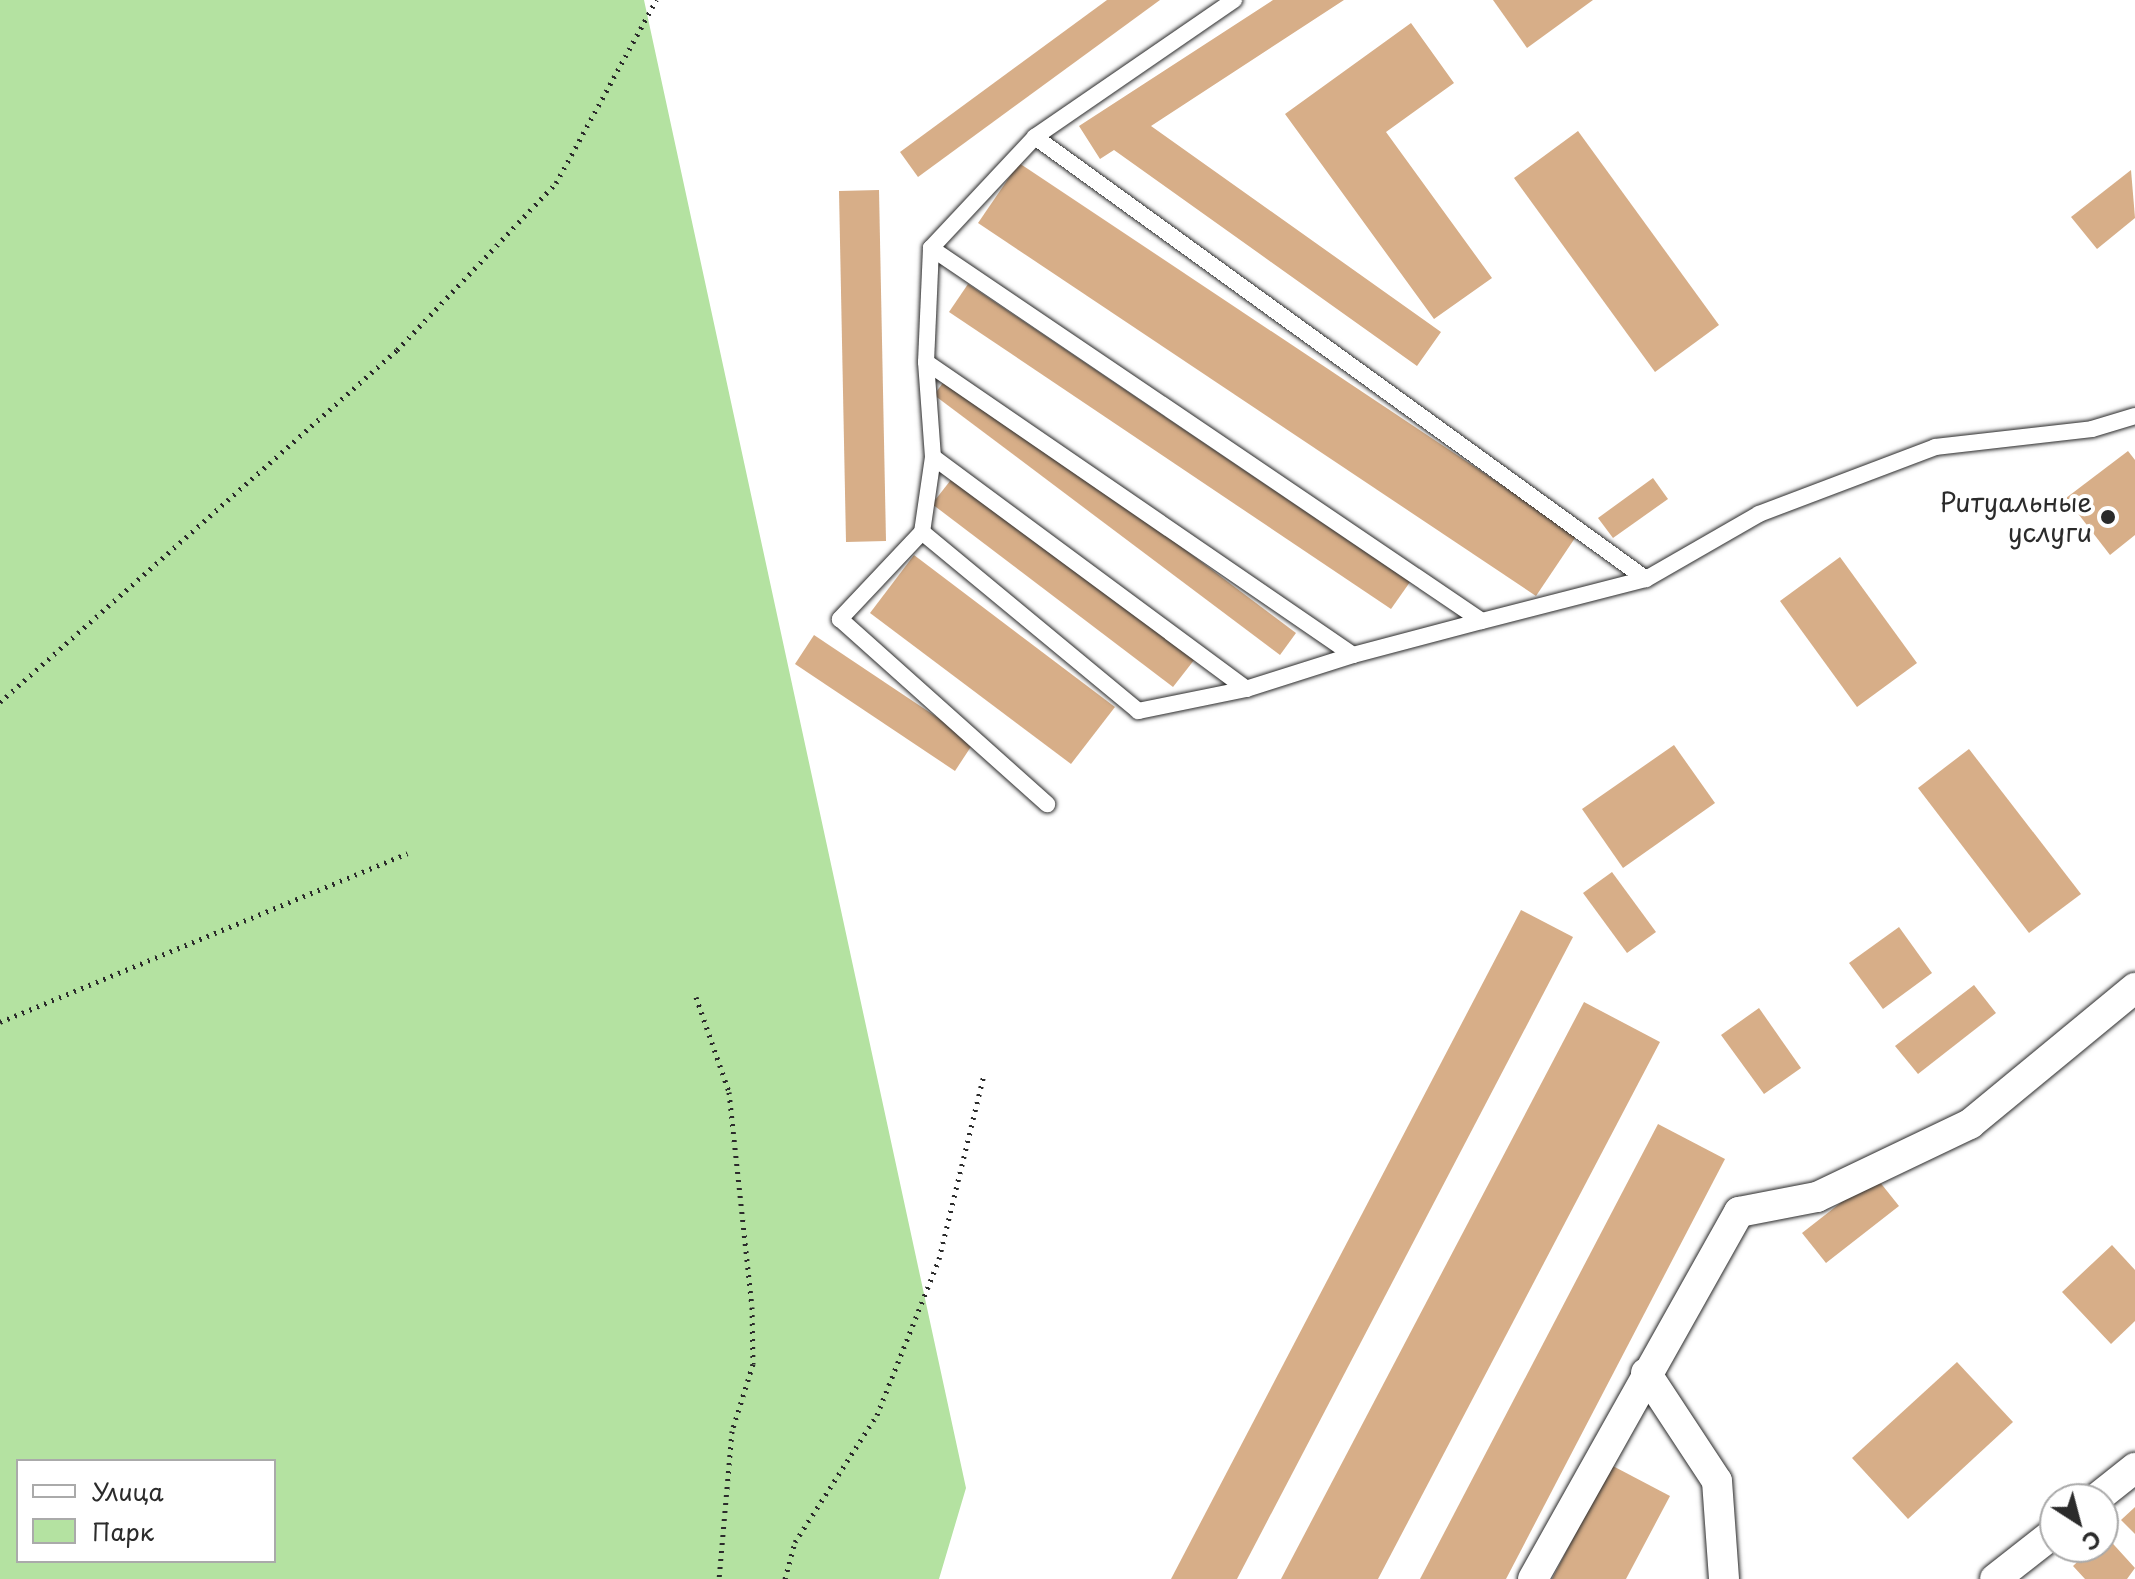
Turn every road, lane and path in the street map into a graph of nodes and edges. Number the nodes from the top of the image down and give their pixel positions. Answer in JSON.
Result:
{"nodes":[{"id":1,"x":656,"y":0,"type":"edge"},
{"id":2,"x":1234,"y":0,"type":"edge"},
{"id":3,"x":1035,"y":137,"type":"junction"},
{"id":4,"x":931,"y":248,"type":"junction"},
{"id":5,"x":926,"y":362,"type":"junction"},
{"id":6,"x":2135,"y":416,"type":"edge"},
{"id":7,"x":933,"y":457,"type":"junction"},
{"id":8,"x":922,"y":532,"type":"junction"},
{"id":9,"x":1646,"y":579,"type":"junction"},
{"id":10,"x":1482,"y":621,"type":"junction"},
{"id":11,"x":1353,"y":655,"type":"junction"},
{"id":12,"x":1246,"y":689,"type":"junction"},
{"id":13,"x":0,"y":702,"type":"edge"},
{"id":14,"x":1047,"y":804,"type":"dead end"},
{"id":15,"x":407,"y":853,"type":"dead end"},
{"id":16,"x":2135,"y":988,"type":"edge"},
{"id":17,"x":696,"y":997,"type":"dead end"},
{"id":18,"x":0,"y":1022,"type":"edge"},
{"id":19,"x":984,"y":1074,"type":"dead end"},
{"id":20,"x":1646,"y":1373,"type":"junction"},
{"id":21,"x":2135,"y":1468,"type":"edge"},
{"id":22,"x":2116,"y":1483,"type":"edge"},
{"id":23,"x":2039,"y":1545,"type":"edge"},
{"id":24,"x":719,"y":1579,"type":"edge"},
{"id":25,"x":785,"y":1579,"type":"edge"},
{"id":26,"x":1533,"y":1579,"type":"edge"},
{"id":27,"x":1724,"y":1579,"type":"edge"},
{"id":28,"x":1995,"y":1579,"type":"edge"}],
"edges":[{"from":1,"to":13,"type":"path"},
{"from":2,"to":3,"type":"lane"},
{"from":3,"to":4,"type":"lane"},
{"from":3,"to":9,"type":"lane"},
{"from":4,"to":5,"type":"lane"},
{"from":4,"to":10,"type":"lane"},
{"from":5,"to":7,"type":"lane"},
{"from":5,"to":11,"type":"lane"},
{"from":6,"to":9,"type":"lane"},
{"from":7,"to":8,"type":"lane"},
{"from":7,"to":12,"type":"lane"},
{"from":8,"to":12,"type":"lane"},
{"from":8,"to":14,"type":"lane"},
{"from":9,"to":10,"type":"lane"},
{"from":10,"to":11,"type":"lane"},
{"from":11,"to":12,"type":"lane"},
{"from":15,"to":18,"type":"path"},
{"from":16,"to":20,"type":"street"},
{"from":17,"to":24,"type":"path"},
{"from":19,"to":25,"type":"path"},
{"from":20,"to":26,"type":"street"},
{"from":20,"to":27,"type":"street"},
{"from":21,"to":22,"type":"street"},
{"from":23,"to":28,"type":"street"}]}
